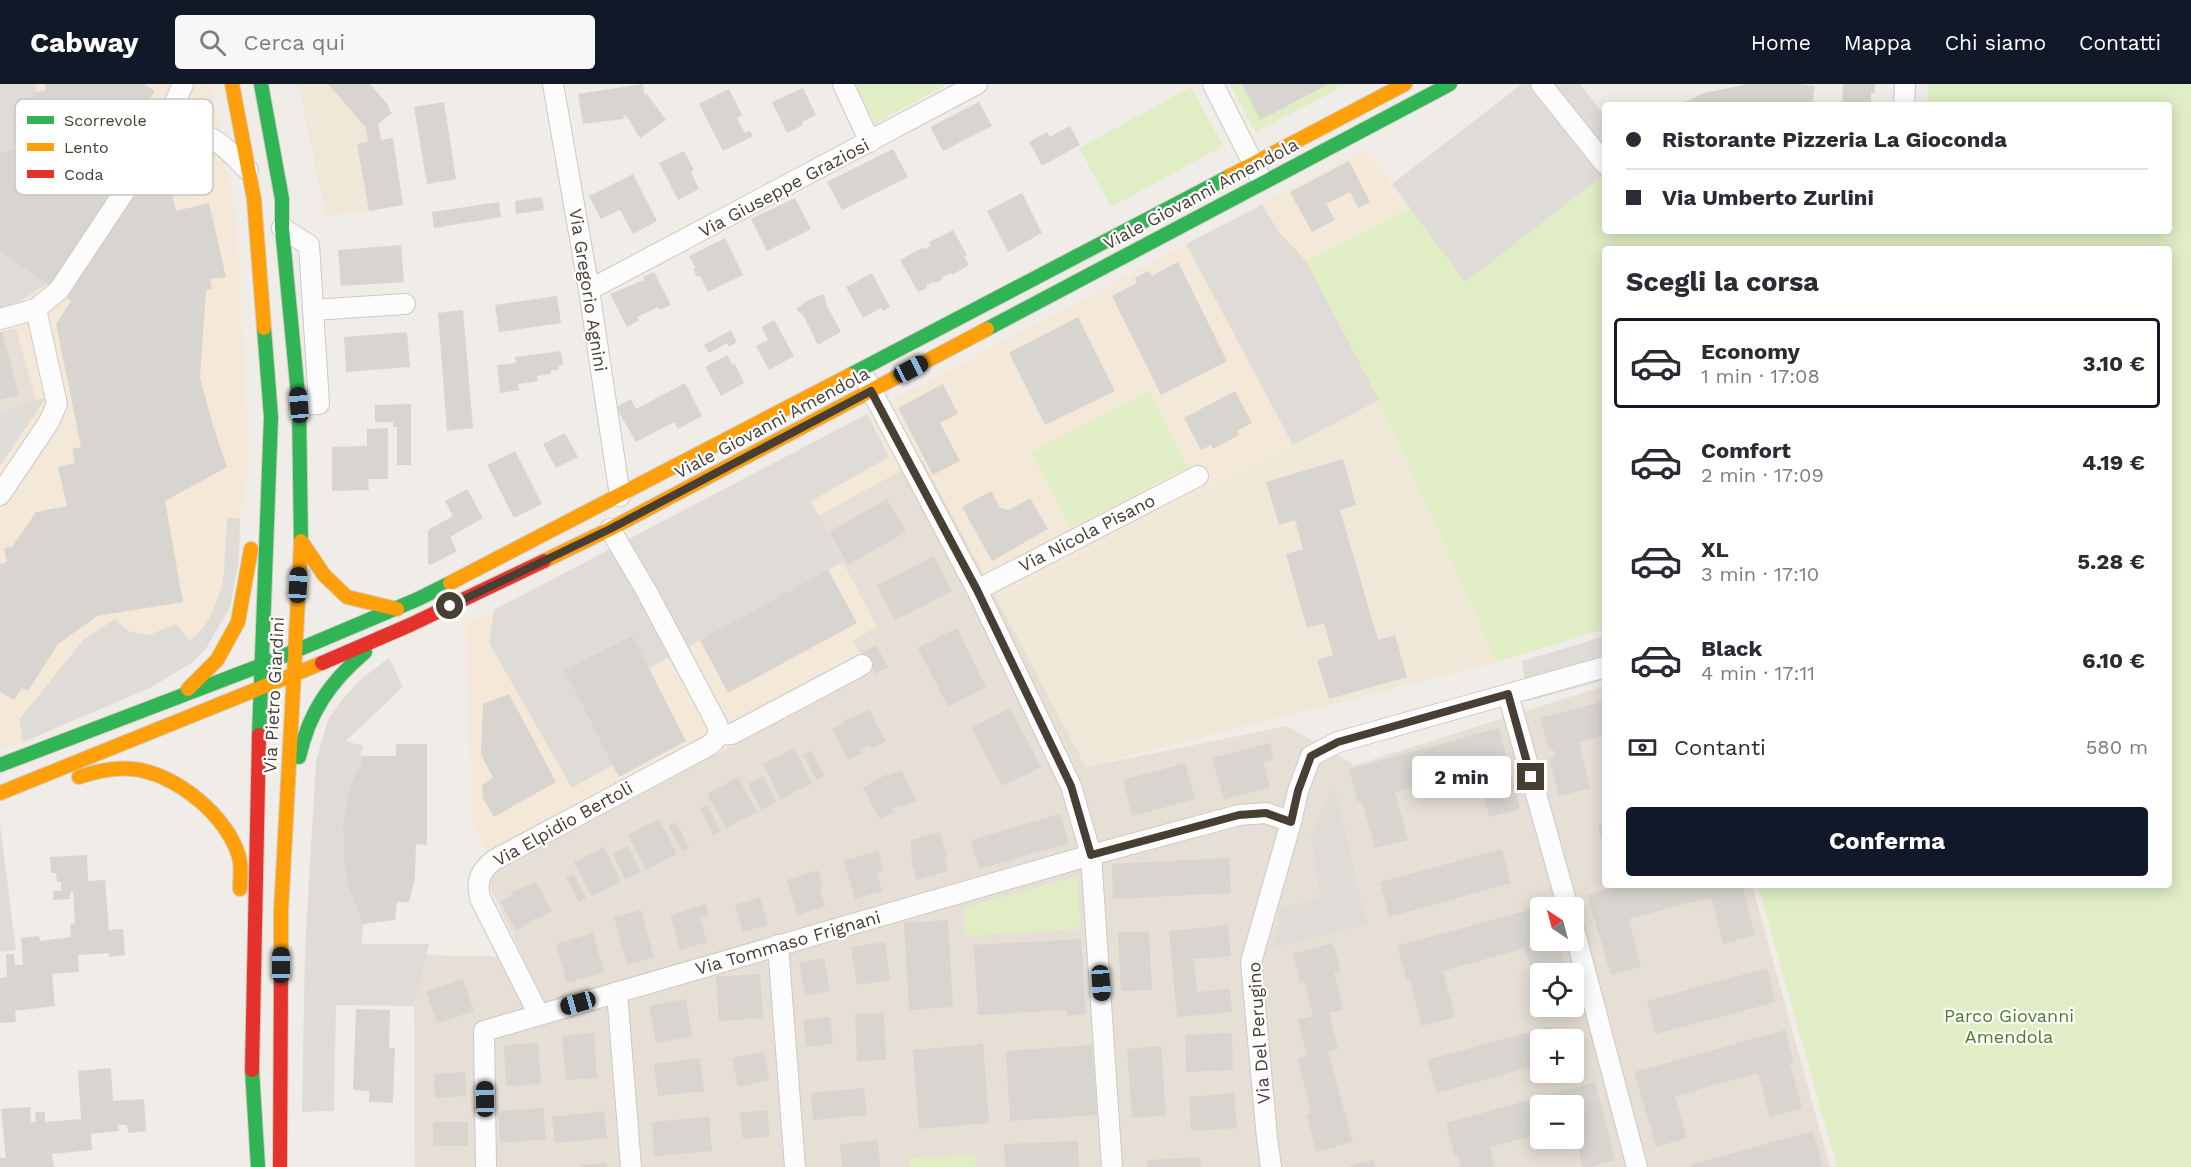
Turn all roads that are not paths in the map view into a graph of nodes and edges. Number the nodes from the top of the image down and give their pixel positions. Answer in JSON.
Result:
{"nodes":[{"id":1,"x":183,"y":84,"type":"edge"},
{"id":2,"x":232,"y":84,"type":"edge"},
{"id":3,"x":261,"y":84,"type":"edge"},
{"id":4,"x":553,"y":84,"type":"edge"},
{"id":5,"x":843,"y":84,"type":"edge"},
{"id":6,"x":977,"y":84,"type":"edge"},
{"id":7,"x":1213,"y":84,"type":"edge"},
{"id":8,"x":1405,"y":84,"type":"edge"},
{"id":9,"x":1450,"y":84,"type":"edge"},
{"id":10,"x":1541,"y":84,"type":"edge"},
{"id":11,"x":1905,"y":84,"type":"edge"},
{"id":12,"x":176,"y":99,"type":"edge"},
{"id":13,"x":1904,"y":102,"type":"edge"},
{"id":14,"x":213,"y":140,"type":"edge"},
{"id":15,"x":870,"y":142,"type":"junction"},
{"id":16,"x":1602,"y":160,"type":"edge"},
{"id":17,"x":1252,"y":163,"type":"junction"},
{"id":18,"x":248,"y":170,"type":"junction"},
{"id":19,"x":1262,"y":182,"type":"junction"},
{"id":20,"x":122,"y":195,"type":"edge"},
{"id":21,"x":282,"y":228,"type":"junction"},
{"id":22,"x":589,"y":290,"type":"junction"},
{"id":23,"x":405,"y":304,"type":"dead end"},
{"id":24,"x":36,"y":309,"type":"junction"},
{"id":25,"x":313,"y":310,"type":"junction"},
{"id":26,"x":0,"y":320,"type":"edge"},
{"id":27,"x":861,"y":370,"type":"junction"},
{"id":28,"x":871,"y":391,"type":"junction"},
{"id":29,"x":299,"y":405,"type":"junction"},
{"id":30,"x":272,"y":417,"type":"junction"},
{"id":31,"x":1198,"y":477,"type":"dead end"},
{"id":32,"x":0,"y":495,"type":"edge"},
{"id":33,"x":620,"y":496,"type":"junction"},
{"id":34,"x":610,"y":529,"type":"junction"},
{"id":35,"x":301,"y":540,"type":"junction"},
{"id":36,"x":977,"y":590,"type":"junction"},
{"id":37,"x":397,"y":609,"type":"junction"},
{"id":38,"x":389,"y":633,"type":"junction"},
{"id":39,"x":294,"y":652,"type":"junction"},
{"id":40,"x":262,"y":664,"type":"junction"},
{"id":41,"x":862,"y":665,"type":"dead end"},
{"id":42,"x":1602,"y":669,"type":"edge"},
{"id":43,"x":293,"y":676,"type":"junction"},
{"id":44,"x":260,"y":689,"type":"junction"},
{"id":45,"x":1508,"y":694,"type":"junction"},
{"id":46,"x":180,"y":697,"type":"junction"},
{"id":47,"x":718,"y":735,"type":"junction"},
{"id":48,"x":4,"y":760,"type":"edge"},
{"id":49,"x":64,"y":784,"type":"dead end"},
{"id":50,"x":0,"y":793,"type":"edge"},
{"id":51,"x":1291,"y":822,"type":"junction"},
{"id":52,"x":1091,"y":855,"type":"junction"},
{"id":53,"x":1565,"y":897,"type":"edge"},
{"id":54,"x":240,"y":905,"type":"dead end"},
{"id":55,"x":281,"y":911,"type":"junction"},
{"id":56,"x":778,"y":945,"type":"junction"},
{"id":57,"x":1580,"y":951,"type":"edge"},
{"id":58,"x":617,"y":992,"type":"junction"},
{"id":59,"x":240,"y":994,"type":"dead end"},
{"id":60,"x":539,"y":1015,"type":"junction"},
{"id":61,"x":251,"y":1058,"type":"junction"},
{"id":62,"x":258,"y":1167,"type":"edge"},
{"id":63,"x":280,"y":1167,"type":"edge"},
{"id":64,"x":486,"y":1167,"type":"edge"},
{"id":65,"x":631,"y":1167,"type":"edge"},
{"id":66,"x":795,"y":1167,"type":"edge"},
{"id":67,"x":1112,"y":1167,"type":"edge"},
{"id":68,"x":1271,"y":1167,"type":"edge"},
{"id":69,"x":1636,"y":1167,"type":"edge"}],
"edges":[{"from":1,"to":12,"type":"street"},
{"from":2,"to":18,"type":"main road","name":"Via Pietro Giardini"},
{"from":3,"to":21,"type":"main road","name":"Via Pietro Giardini"},
{"from":4,"to":22,"type":"street","name":"Via Gregorio Agnini"},
{"from":5,"to":15,"type":"street"},
{"from":6,"to":15,"type":"street","name":"Via Giuseppe Graziosi"},
{"from":7,"to":17,"type":"street"},
{"from":8,"to":17,"type":"main road","name":"Viale Giovanni Amendola"},
{"from":9,"to":19,"type":"main road","name":"Viale Giovanni Amendola"},
{"from":10,"to":16,"type":"street"},
{"from":11,"to":13,"type":"street"},
{"from":14,"to":18,"type":"street"},
{"from":15,"to":22,"type":"street","name":"Via Giuseppe Graziosi"},
{"from":17,"to":19,"type":"street"},
{"from":17,"to":27,"type":"main road","name":"Viale Giovanni Amendola"},
{"from":18,"to":30,"type":"main road","name":"Via Pietro Giardini"},
{"from":19,"to":28,"type":"main road","name":"Viale Giovanni Amendola"},
{"from":20,"to":24,"type":"street"},
{"from":21,"to":25,"type":"street"},
{"from":21,"to":29,"type":"main road","name":"Via Pietro Giardini"},
{"from":22,"to":33,"type":"street","name":"Via Gregorio Agnini"},
{"from":23,"to":25,"type":"street"},
{"from":24,"to":26,"type":"street"},
{"from":24,"to":32,"type":"street"},
{"from":25,"to":29,"type":"street"},
{"from":27,"to":28,"type":"street"},
{"from":27,"to":33,"type":"main road","name":"Viale Giovanni Amendola"},
{"from":28,"to":34,"type":"main road","name":"Viale Giovanni Amendola"},
{"from":28,"to":36,"type":"street"},
{"from":29,"to":35,"type":"main road","name":"Via Pietro Giardini"},
{"from":30,"to":40,"type":"main road","name":"Via Pietro Giardini"},
{"from":30,"to":46,"type":"main road"},
{"from":31,"to":36,"type":"street","name":"Via Nicola Pisano"},
{"from":33,"to":37,"type":"main road","name":"Viale Giovanni Amendola"},
{"from":34,"to":38,"type":"main road","name":"Viale Giovanni Amendola"},
{"from":34,"to":47,"type":"street"},
{"from":35,"to":37,"type":"main road"},
{"from":35,"to":39,"type":"main road","name":"Via Pietro Giardini"},
{"from":36,"to":52,"type":"street"},
{"from":37,"to":39,"type":"main road","name":"Viale Giovanni Amendola"},
{"from":38,"to":43,"type":"main road","name":"Viale Giovanni Amendola"},
{"from":38,"to":55,"type":"main road"},
{"from":39,"to":40,"type":"main road","name":"Viale Giovanni Amendola"},
{"from":39,"to":43,"type":"main road","name":"Via Pietro Giardini"},
{"from":40,"to":44,"type":"main road","name":"Via Pietro Giardini"},
{"from":40,"to":46,"type":"main road","name":"Viale Giovanni Amendola"},
{"from":41,"to":47,"type":"street","name":"Via Elpidio Bertoli"},
{"from":42,"to":45,"type":"street","name":"Via Del Perugino"},
{"from":43,"to":44,"type":"main road","name":"Viale Giovanni Amendola"},
{"from":43,"to":55,"type":"main road","name":"Via Pietro Giardini"},
{"from":44,"to":50,"type":"main road","name":"Viale Giovanni Amendola"},
{"from":44,"to":61,"type":"main road","name":"Via Pietro Giardini"},
{"from":45,"to":51,"type":"street","name":"Via Del Perugino"},
{"from":45,"to":53,"type":"street"},
{"from":46,"to":48,"type":"main road","name":"Viale Giovanni Amendola"},
{"from":47,"to":60,"type":"street","name":"Via Elpidio Bertoli"},
{"from":49,"to":54,"type":"main road"},
{"from":51,"to":52,"type":"street"},
{"from":51,"to":68,"type":"street","name":"Via Del Perugino"},
{"from":52,"to":56,"type":"street","name":"Via Tommaso Frignani"},
{"from":52,"to":67,"type":"street"},
{"from":55,"to":63,"type":"main road","name":"Via Pietro Giardini"},
{"from":56,"to":58,"type":"street","name":"Via Tommaso Frignani"},
{"from":56,"to":66,"type":"street"},
{"from":57,"to":69,"type":"street"},
{"from":58,"to":60,"type":"street","name":"Via Tommaso Frignani"},
{"from":58,"to":65,"type":"street"},
{"from":59,"to":61,"type":"main road"},
{"from":60,"to":64,"type":"street","name":"Via Tommaso Frignani"},
{"from":61,"to":62,"type":"main road","name":"Via Pietro Giardini"}]}
